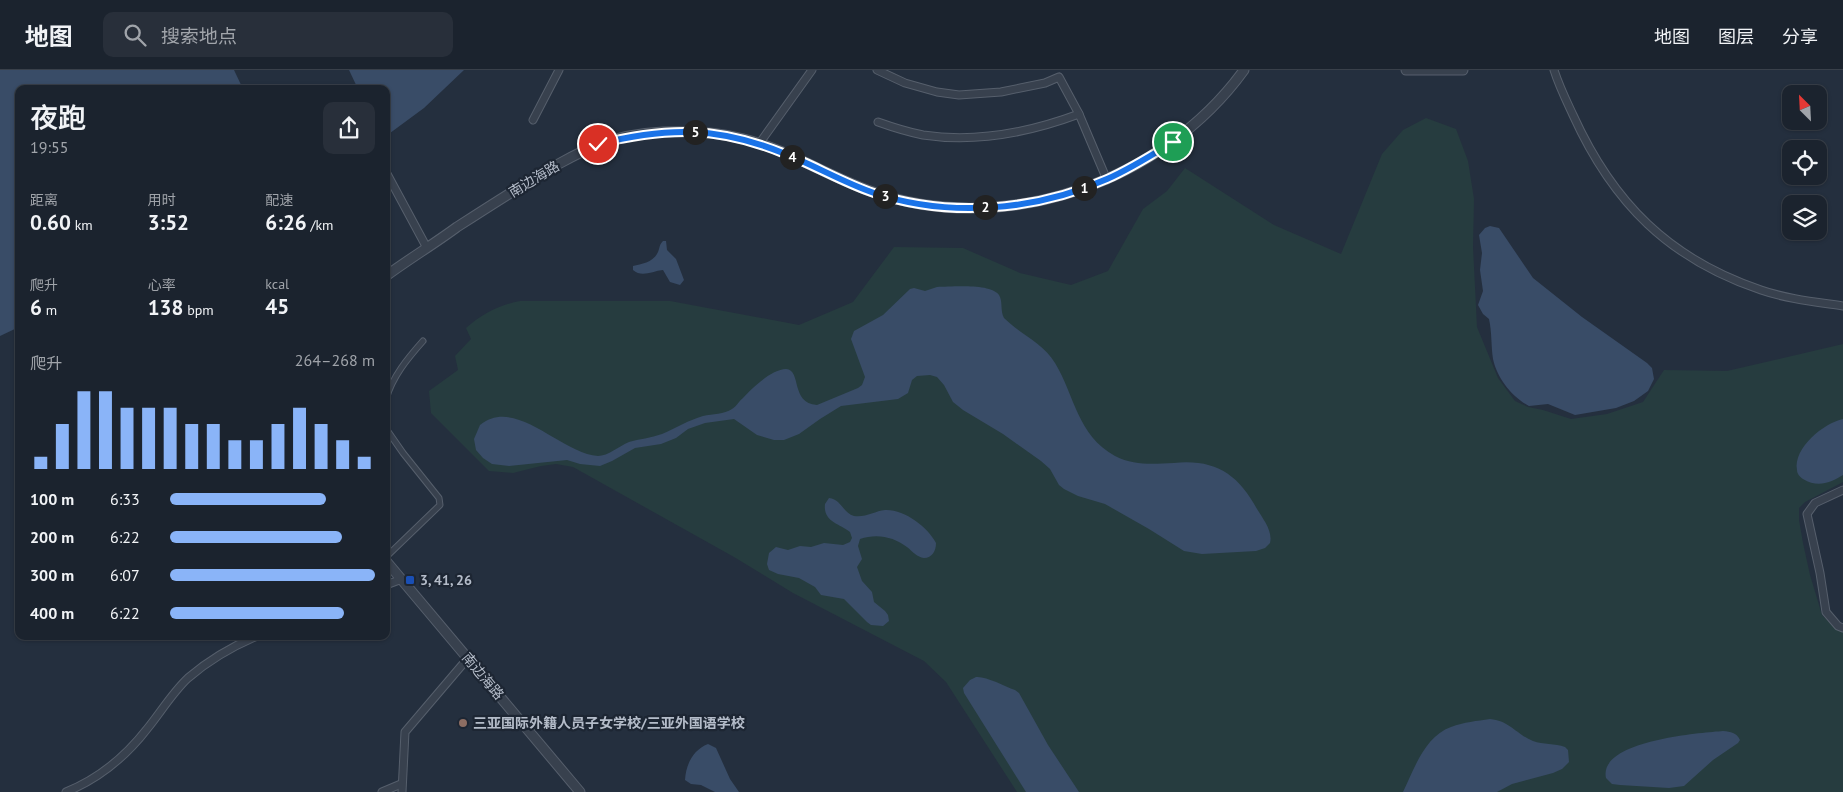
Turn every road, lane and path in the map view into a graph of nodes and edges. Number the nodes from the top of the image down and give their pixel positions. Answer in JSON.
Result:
{"nodes":[{"id":1,"x":559,"y":70,"type":"edge"},
{"id":2,"x":812,"y":70,"type":"edge"},
{"id":3,"x":877,"y":70,"type":"edge"},
{"id":4,"x":1244,"y":70,"type":"edge"},
{"id":5,"x":1406,"y":70,"type":"edge"},
{"id":6,"x":1463,"y":70,"type":"edge"},
{"id":7,"x":1554,"y":70,"type":"edge"},
{"id":8,"x":1079,"y":114,"type":"junction"},
{"id":9,"x":533,"y":120,"type":"dead end"},
{"id":10,"x":878,"y":122,"type":"dead end"},
{"id":11,"x":759,"y":144,"type":"junction"},
{"id":12,"x":390,"y":179,"type":"edge"},
{"id":13,"x":1107,"y":180,"type":"junction"},
{"id":14,"x":427,"y":248,"type":"junction"},
{"id":15,"x":390,"y":273,"type":"edge"},
{"id":16,"x":1843,"y":306,"type":"edge"},
{"id":17,"x":423,"y":341,"type":"dead end"},
{"id":18,"x":390,"y":386,"type":"edge"},
{"id":19,"x":390,"y":434,"type":"edge"},
{"id":20,"x":1843,"y":490,"type":"edge"},
{"id":21,"x":390,"y":553,"type":"edge"},
{"id":22,"x":390,"y":566,"type":"edge"},
{"id":23,"x":402,"y":579,"type":"junction"},
{"id":24,"x":390,"y":584,"type":"edge"},
{"id":25,"x":1843,"y":628,"type":"edge"},
{"id":26,"x":248,"y":640,"type":"edge"},
{"id":27,"x":468,"y":658,"type":"junction"},
{"id":28,"x":401,"y":784,"type":"junction"},
{"id":29,"x":66,"y":792,"type":"edge"},
{"id":30,"x":382,"y":792,"type":"edge"},
{"id":31,"x":402,"y":792,"type":"edge"},
{"id":32,"x":580,"y":792,"type":"edge"}],
"edges":[{"from":1,"to":9,"type":"street"},
{"from":2,"to":11,"type":"street"},
{"from":3,"to":8,"type":"street"},
{"from":4,"to":13,"type":"street","name":"南边海路"},
{"from":5,"to":6,"type":"street"},
{"from":7,"to":16,"type":"street"},
{"from":8,"to":10,"type":"street"},
{"from":8,"to":13,"type":"street"},
{"from":11,"to":13,"type":"street","name":"南边海路"},
{"from":11,"to":14,"type":"street","name":"南边海路"},
{"from":12,"to":14,"type":"street"},
{"from":14,"to":15,"type":"street","name":"南边海路"},
{"from":17,"to":18,"type":"street"},
{"from":19,"to":21,"type":"street"},
{"from":20,"to":25,"type":"street"},
{"from":22,"to":23,"type":"street","name":"南边海路"},
{"from":23,"to":24,"type":"street"},
{"from":23,"to":27,"type":"street","name":"南边海路"},
{"from":26,"to":29,"type":"street"},
{"from":27,"to":28,"type":"street"},
{"from":27,"to":32,"type":"street","name":"南边海路"},
{"from":28,"to":30,"type":"street"},
{"from":28,"to":31,"type":"street"}]}
